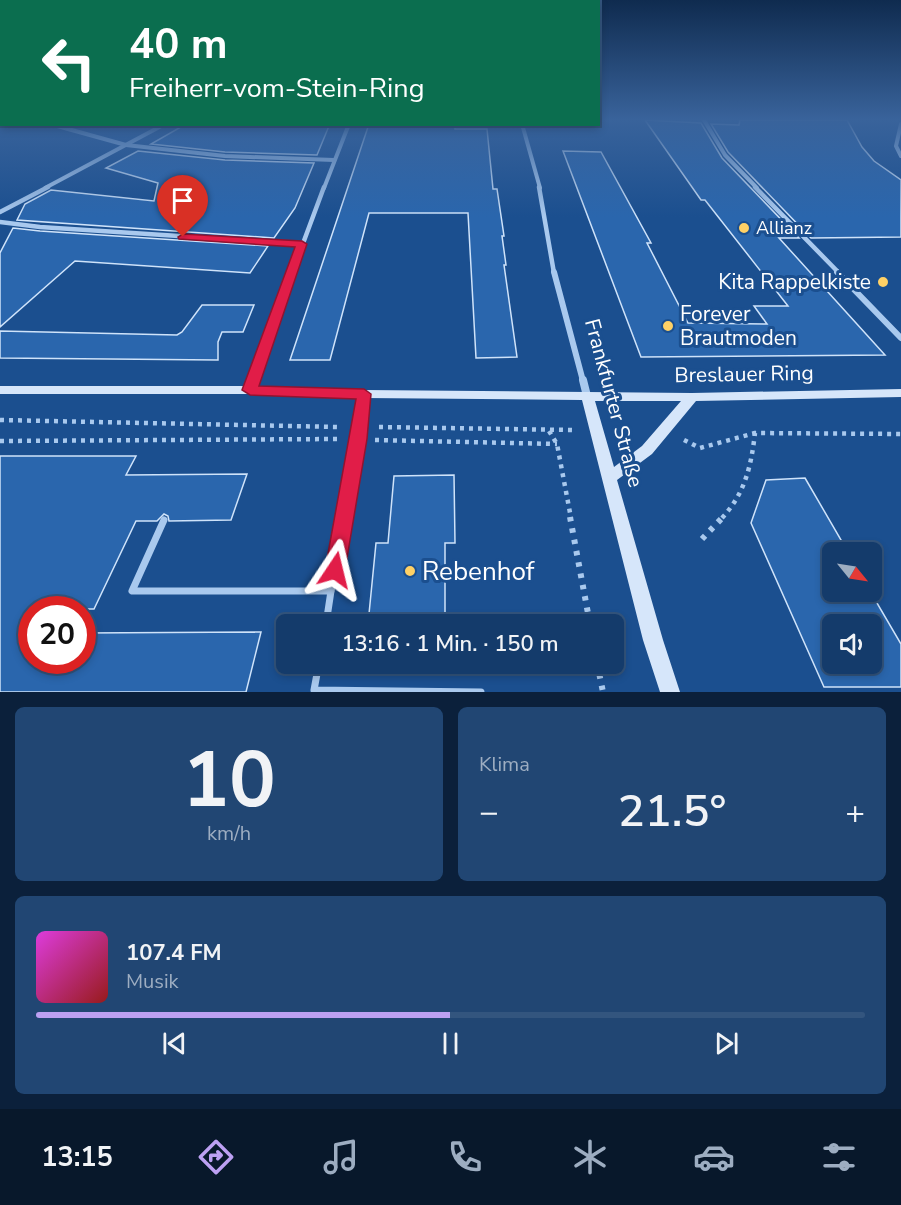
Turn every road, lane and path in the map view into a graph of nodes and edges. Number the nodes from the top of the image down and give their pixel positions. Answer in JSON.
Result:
{"nodes":[{"id":1,"x":112,"y":152,"type":"edge"},
{"id":2,"x":192,"y":152,"type":"edge"},
{"id":3,"x":337,"y":152,"type":"edge"},
{"id":4,"x":530,"y":152,"type":"edge"},
{"id":5,"x":723,"y":152,"type":"edge"},
{"id":6,"x":334,"y":160,"type":"junction"},
{"id":7,"x":0,"y":212,"type":"edge"},
{"id":8,"x":0,"y":222,"type":"edge"},
{"id":9,"x":302,"y":244,"type":"junction"},
{"id":10,"x":901,"y":338,"type":"edge"},
{"id":11,"x":0,"y":390,"type":"edge"},
{"id":12,"x":250,"y":390,"type":"junction"},
{"id":13,"x":901,"y":393,"type":"edge"},
{"id":14,"x":364,"y":394,"type":"junction"},
{"id":15,"x":587,"y":396,"type":"junction"},
{"id":16,"x":692,"y":397,"type":"junction"},
{"id":17,"x":0,"y":420,"type":"edge"},
{"id":18,"x":358,"y":427,"type":"junction"},
{"id":19,"x":572,"y":430,"type":"dead end"},
{"id":20,"x":549,"y":431,"type":"junction"},
{"id":21,"x":755,"y":433,"type":"junction"},
{"id":22,"x":901,"y":434,"type":"edge"},
{"id":23,"x":358,"y":439,"type":"junction"},
{"id":24,"x":683,"y":440,"type":"dead end"},
{"id":25,"x":0,"y":441,"type":"edge"},
{"id":26,"x":557,"y":444,"type":"junction"},
{"id":27,"x":609,"y":478,"type":"junction"},
{"id":28,"x":164,"y":520,"type":"dead end"},
{"id":29,"x":702,"y":539,"type":"dead end"},
{"id":30,"x":331,"y":591,"type":"junction"},
{"id":31,"x":328,"y":614,"type":"edge"},
{"id":32,"x":588,"y":614,"type":"edge"},
{"id":33,"x":317,"y":674,"type":"edge"},
{"id":34,"x":599,"y":674,"type":"edge"},
{"id":35,"x":481,"y":692,"type":"edge"},
{"id":36,"x":603,"y":692,"type":"edge"},
{"id":37,"x":670,"y":692,"type":"edge"}],
"edges":[{"from":1,"to":7,"type":"street"},
{"from":2,"to":6,"type":"street"},
{"from":3,"to":6,"type":"street"},
{"from":4,"to":15,"type":"street","name":"Frankfurter Straße"},
{"from":5,"to":10,"type":"street"},
{"from":6,"to":9,"type":"street"},
{"from":8,"to":9,"type":"street"},
{"from":9,"to":12,"type":"street"},
{"from":11,"to":12,"type":"main road","name":"Breslauer Ring"},
{"from":12,"to":14,"type":"main road","name":"Breslauer Ring"},
{"from":13,"to":16,"type":"main road","name":"Breslauer Ring"},
{"from":14,"to":15,"type":"main road","name":"Breslauer Ring"},
{"from":14,"to":18,"type":"lane"},
{"from":15,"to":16,"type":"main road","name":"Breslauer Ring"},
{"from":15,"to":27,"type":"main road","name":"Frankfurter Straße"},
{"from":16,"to":27,"type":"main road"},
{"from":17,"to":18,"type":"path"},
{"from":18,"to":20,"type":"path"},
{"from":18,"to":23,"type":"lane"},
{"from":19,"to":20,"type":"path"},
{"from":20,"to":26,"type":"path"},
{"from":21,"to":22,"type":"path"},
{"from":21,"to":24,"type":"path"},
{"from":21,"to":29,"type":"path"},
{"from":23,"to":25,"type":"path"},
{"from":23,"to":26,"type":"path"},
{"from":23,"to":30,"type":"lane"},
{"from":26,"to":32,"type":"path"},
{"from":27,"to":37,"type":"main road","name":"Frankfurter Straße"},
{"from":28,"to":30,"type":"lane"},
{"from":30,"to":31,"type":"lane"},
{"from":33,"to":35,"type":"lane"},
{"from":34,"to":36,"type":"path"}]}
